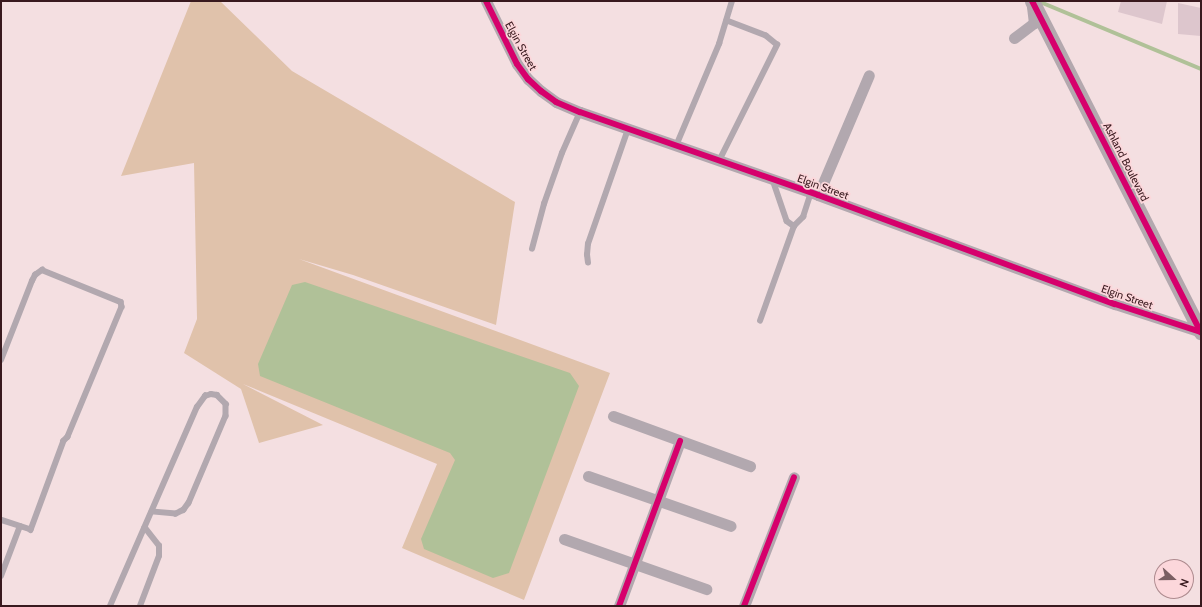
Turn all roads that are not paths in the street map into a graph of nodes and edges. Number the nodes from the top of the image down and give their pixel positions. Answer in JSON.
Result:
{"nodes":[{"id":1,"x":486,"y":1,"type":"edge"},
{"id":2,"x":732,"y":1,"type":"edge"},
{"id":3,"x":1032,"y":1,"type":"edge"},
{"id":4,"x":726,"y":21,"type":"junction"},
{"id":5,"x":1014,"y":38,"type":"dead end"},
{"id":6,"x":869,"y":75,"type":"dead end"},
{"id":7,"x":580,"y":112,"type":"junction"},
{"id":8,"x":628,"y":129,"type":"junction"},
{"id":9,"x":676,"y":146,"type":"junction"},
{"id":10,"x":719,"y":161,"type":"junction"},
{"id":11,"x":773,"y":180,"type":"junction"},
{"id":12,"x":815,"y":194,"type":"junction"},
{"id":13,"x":794,"y":226,"type":"junction"},
{"id":14,"x":532,"y":249,"type":"dead end"},
{"id":15,"x":588,"y":263,"type":"dead end"},
{"id":16,"x":760,"y":321,"type":"dead end"},
{"id":17,"x":1200,"y":329,"type":"edge"},
{"id":18,"x":1,"y":360,"type":"edge"},
{"id":19,"x":612,"y":416,"type":"dead end"},
{"id":20,"x":680,"y":441,"type":"junction"},
{"id":21,"x":750,"y":466,"type":"dead end"},
{"id":22,"x":588,"y":476,"type":"dead end"},
{"id":23,"x":794,"y":477,"type":"dead end"},
{"id":24,"x":658,"y":501,"type":"junction"},
{"id":25,"x":152,"y":512,"type":"junction"},
{"id":26,"x":1,"y":520,"type":"edge"},
{"id":27,"x":20,"y":526,"type":"junction"},
{"id":28,"x":731,"y":526,"type":"dead end"},
{"id":29,"x":145,"y":528,"type":"junction"},
{"id":30,"x":564,"y":539,"type":"dead end"},
{"id":31,"x":635,"y":564,"type":"junction"},
{"id":32,"x":1,"y":576,"type":"edge"},
{"id":33,"x":706,"y":589,"type":"dead end"},
{"id":34,"x":110,"y":606,"type":"edge"},
{"id":35,"x":140,"y":606,"type":"edge"},
{"id":36,"x":619,"y":606,"type":"edge"},
{"id":37,"x":744,"y":606,"type":"edge"}],
"edges":[{"from":1,"to":7,"type":"street","name":"Elgin Street"},
{"from":2,"to":4,"type":"lane"},
{"from":3,"to":5,"type":"street"},
{"from":3,"to":17,"type":"street","name":"Ashland Boulevard"},
{"from":4,"to":9,"type":"lane"},
{"from":4,"to":10,"type":"lane"},
{"from":6,"to":12,"type":"street"},
{"from":7,"to":8,"type":"street","name":"Elgin Street"},
{"from":7,"to":14,"type":"lane"},
{"from":8,"to":9,"type":"street","name":"Elgin Street"},
{"from":8,"to":15,"type":"lane"},
{"from":9,"to":10,"type":"street","name":"Elgin Street"},
{"from":10,"to":11,"type":"street","name":"Elgin Street"},
{"from":11,"to":12,"type":"street","name":"Elgin Street"},
{"from":11,"to":13,"type":"lane"},
{"from":12,"to":13,"type":"lane"},
{"from":12,"to":17,"type":"street","name":"Elgin Street"},
{"from":13,"to":16,"type":"lane"},
{"from":18,"to":27,"type":"lane"},
{"from":19,"to":20,"type":"street"},
{"from":20,"to":21,"type":"street"},
{"from":20,"to":24,"type":"street"},
{"from":22,"to":24,"type":"street"},
{"from":23,"to":37,"type":"street"},
{"from":24,"to":28,"type":"street"},
{"from":24,"to":31,"type":"street"},
{"from":25,"to":25,"type":"lane"},
{"from":25,"to":29,"type":"lane"},
{"from":26,"to":27,"type":"lane"},
{"from":27,"to":32,"type":"lane"},
{"from":29,"to":34,"type":"lane"},
{"from":29,"to":35,"type":"lane"},
{"from":30,"to":31,"type":"street"},
{"from":31,"to":33,"type":"street"},
{"from":31,"to":36,"type":"street"}]}
